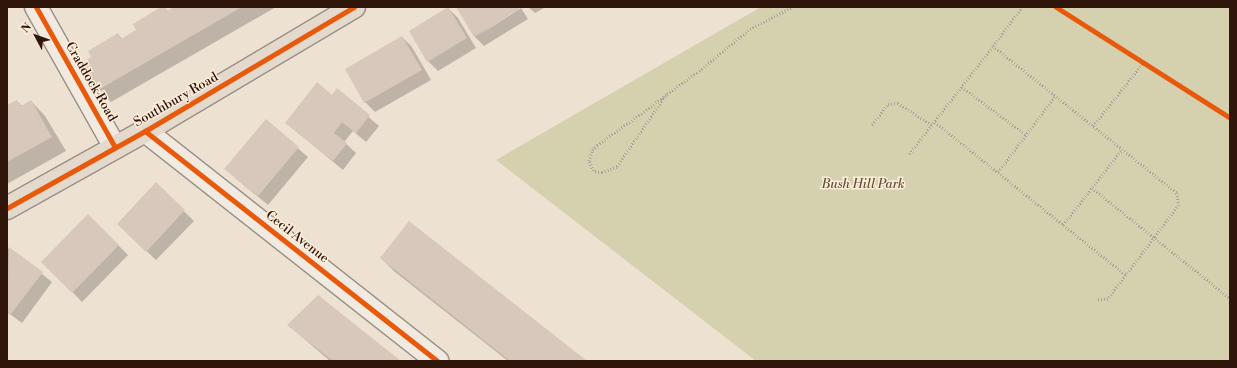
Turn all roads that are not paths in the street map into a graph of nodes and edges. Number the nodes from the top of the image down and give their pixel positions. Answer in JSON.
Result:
{"nodes":[{"id":1,"x":36,"y":7,"type":"edge"},
{"id":2,"x":354,"y":7,"type":"edge"},
{"id":3,"x":145,"y":131,"type":"junction"},
{"id":4,"x":115,"y":146,"type":"junction"},
{"id":5,"x":7,"y":208,"type":"edge"},
{"id":6,"x":436,"y":361,"type":"edge"}],
"edges":[{"from":1,"to":4,"type":"street","name":"Craddock Road"},
{"from":2,"to":3,"type":"main road","name":"Southbury Road"},
{"from":3,"to":4,"type":"main road","name":"Southbury Road"},
{"from":3,"to":6,"type":"street","name":"Cecil Avenue"},
{"from":4,"to":5,"type":"main road","name":"Southbury Road"}]}
